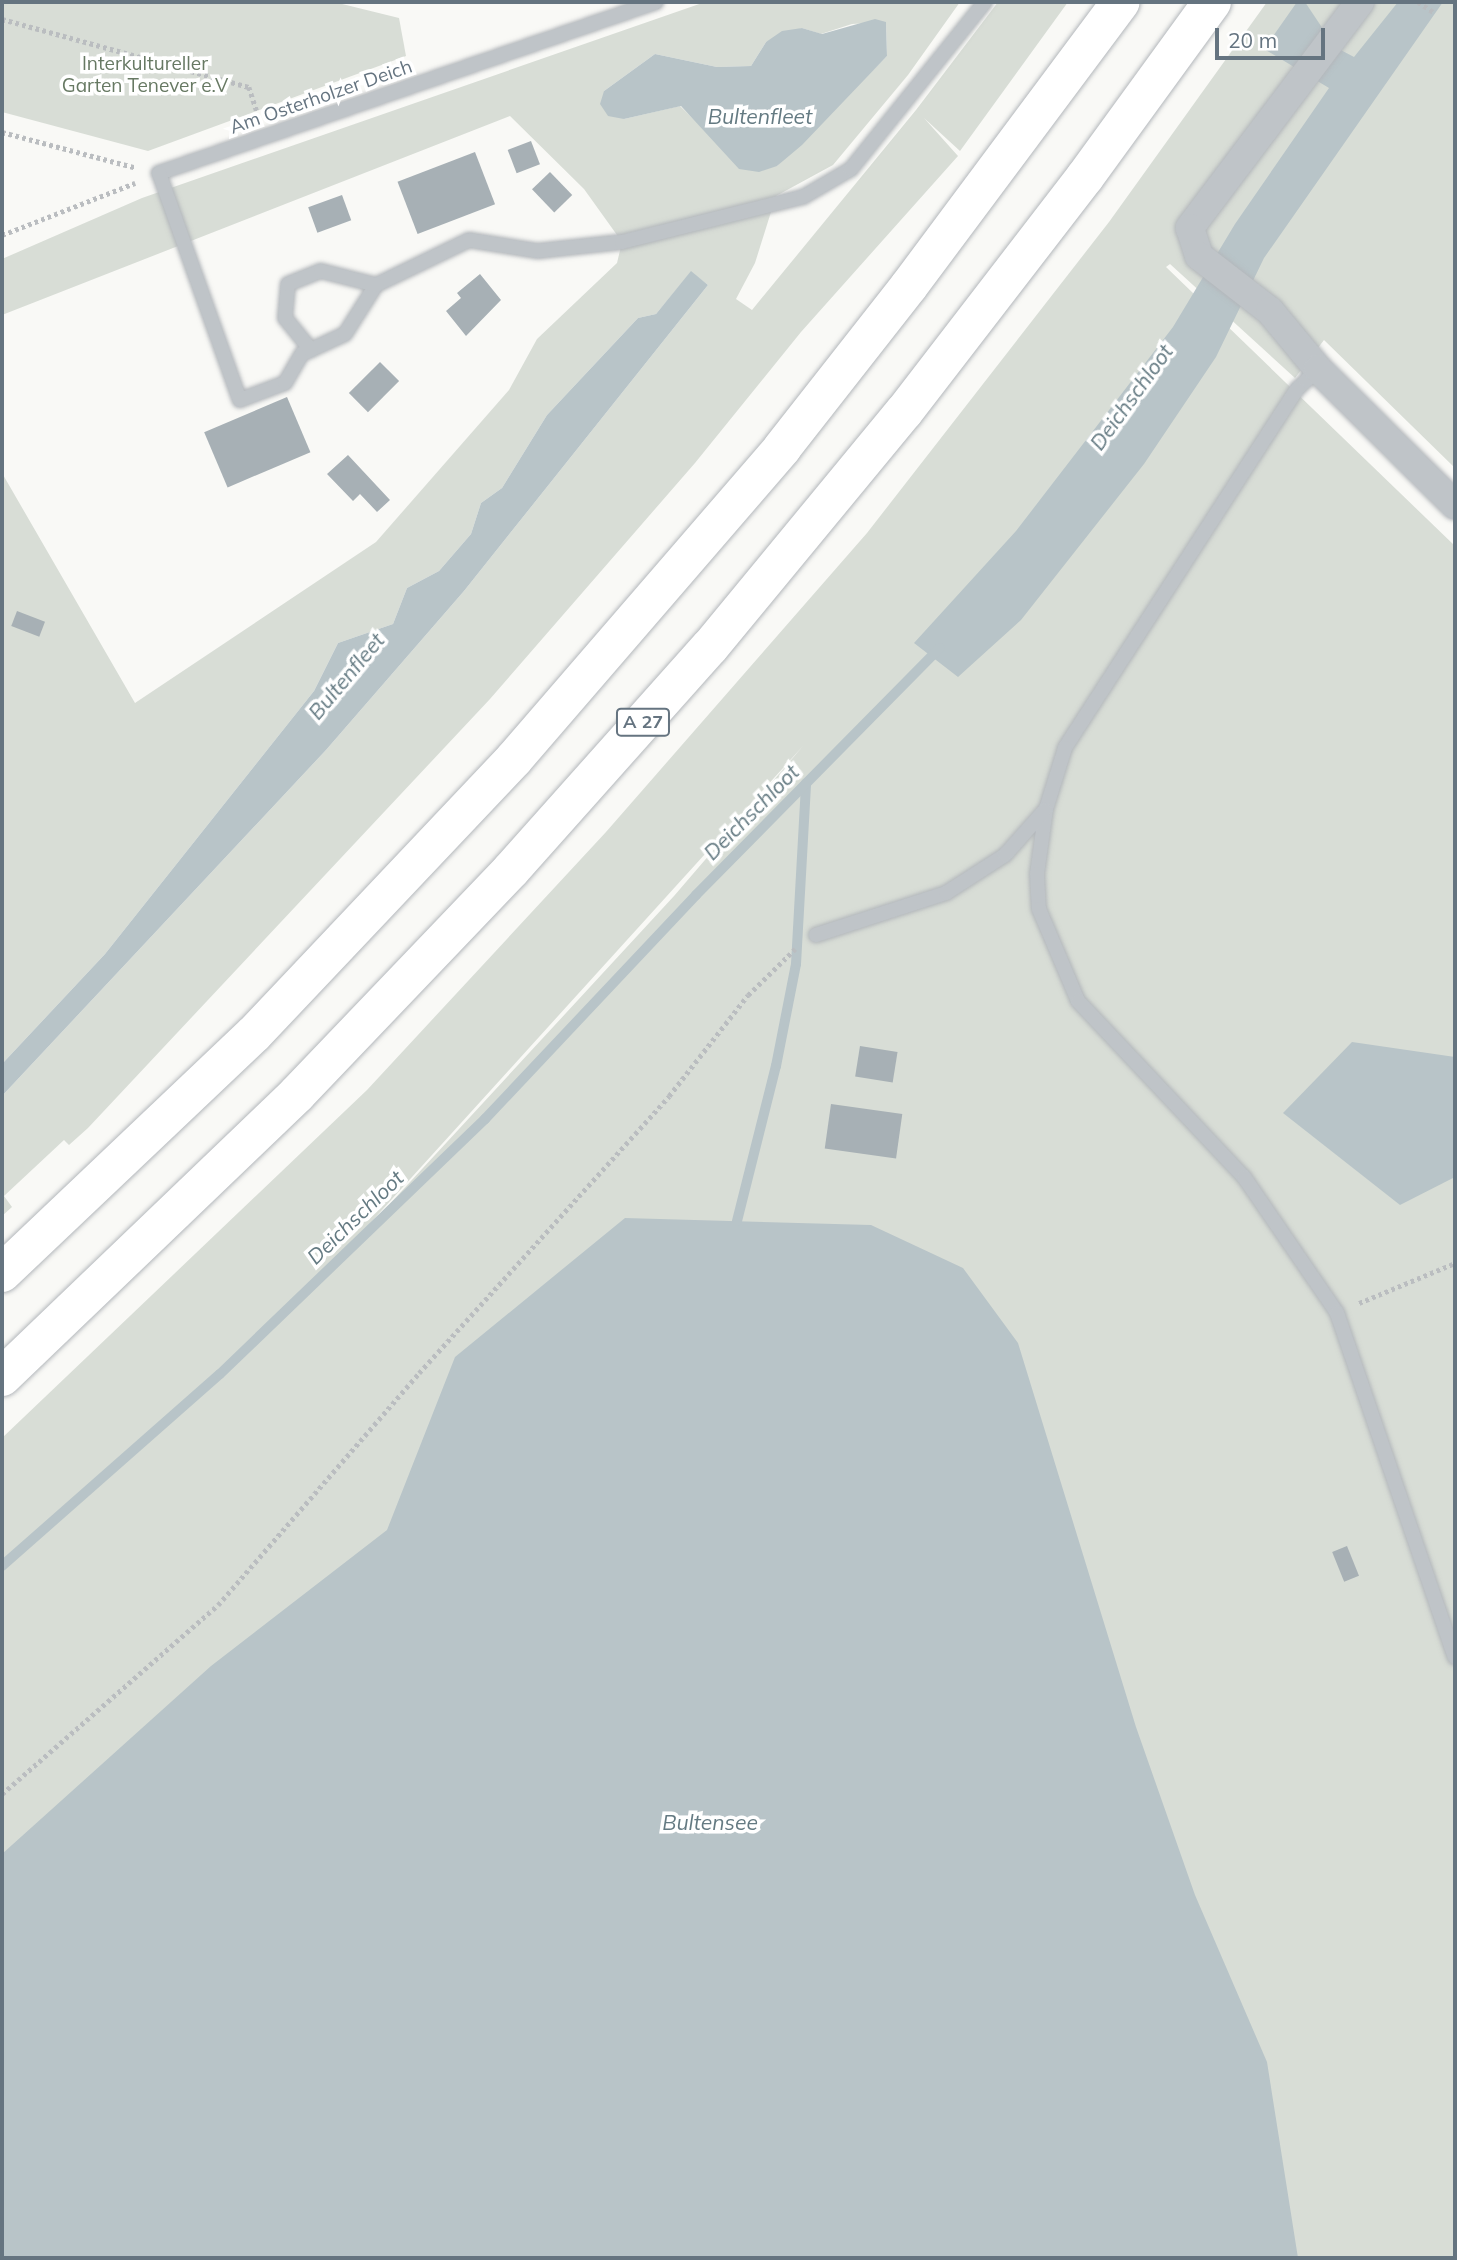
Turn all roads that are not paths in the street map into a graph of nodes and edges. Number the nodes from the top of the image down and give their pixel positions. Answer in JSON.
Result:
{"nodes":[{"id":1,"x":656,"y":2,"type":"edge"},
{"id":2,"x":985,"y":2,"type":"edge"},
{"id":3,"x":1121,"y":2,"type":"edge"},
{"id":4,"x":1212,"y":2,"type":"edge"},
{"id":5,"x":1360,"y":2,"type":"edge"},
{"id":6,"x":376,"y":285,"type":"junction"},
{"id":7,"x":311,"y":350,"type":"junction"},
{"id":8,"x":1318,"y":369,"type":"junction"},
{"id":9,"x":1455,"y":506,"type":"edge"},
{"id":10,"x":1046,"y":809,"type":"junction"},
{"id":11,"x":816,"y":934,"type":"dead end"},
{"id":12,"x":2,"y":1273,"type":"edge"},
{"id":13,"x":2,"y":1377,"type":"edge"},
{"id":14,"x":1455,"y":1657,"type":"edge"}],
"edges":[{"from":1,"to":7,"type":"lane","name":"Am Osterholzer Deich"},
{"from":2,"to":6,"type":"lane"},
{"from":3,"to":12,"type":"highway"},
{"from":4,"to":13,"type":"highway","number":"A 27"},
{"from":5,"to":8,"type":"street"},
{"from":6,"to":7,"type":"lane"},
{"from":6,"to":7,"type":"lane"},
{"from":8,"to":9,"type":"street"},
{"from":8,"to":10,"type":"lane"},
{"from":10,"to":11,"type":"lane"},
{"from":10,"to":14,"type":"lane"}]}
